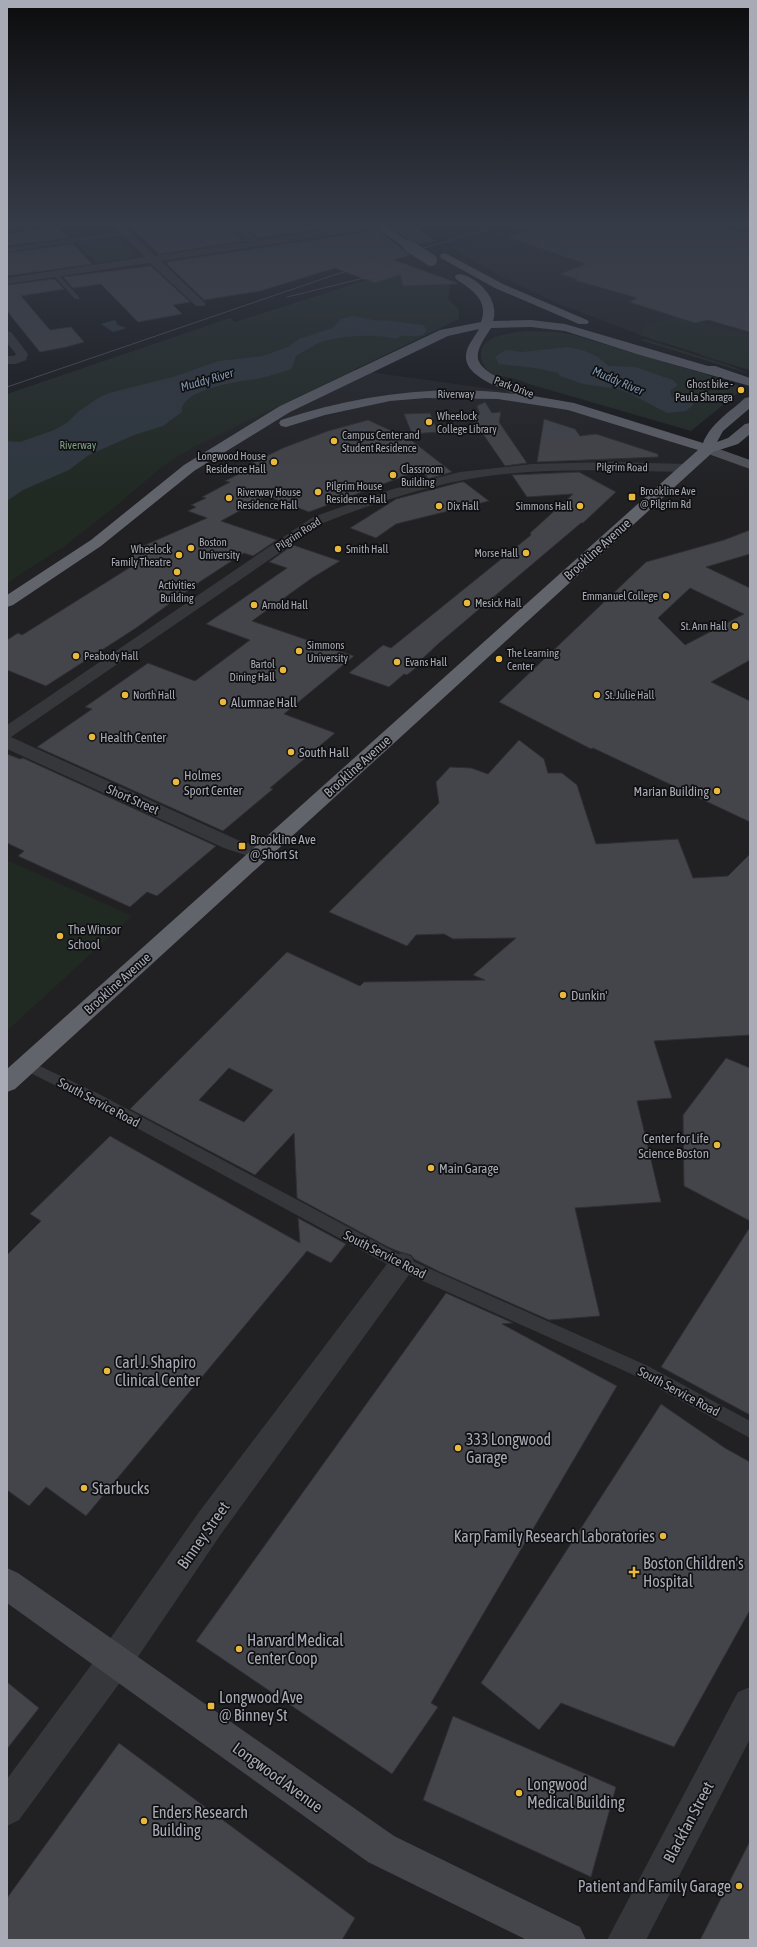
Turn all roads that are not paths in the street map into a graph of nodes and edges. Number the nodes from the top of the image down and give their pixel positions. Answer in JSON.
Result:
{"nodes":[{"id":1,"x":489,"y":315,"type":"edge"},
{"id":2,"x":507,"y":315,"type":"edge"},
{"id":3,"x":565,"y":315,"type":"edge"},
{"id":4,"x":486,"y":325,"type":"junction"},
{"id":5,"x":7,"y":335,"type":"edge"},
{"id":6,"x":10,"y":362,"type":"edge"},
{"id":7,"x":724,"y":374,"type":"junction"},
{"id":8,"x":750,"y":382,"type":"edge"},
{"id":9,"x":750,"y":401,"type":"edge"},
{"id":10,"x":570,"y":406,"type":"junction"},
{"id":11,"x":750,"y":427,"type":"edge"},
{"id":12,"x":259,"y":433,"type":"junction"},
{"id":13,"x":708,"y":449,"type":"junction"},
{"id":14,"x":208,"y":456,"type":"junction"},
{"id":15,"x":750,"y":465,"type":"edge"},
{"id":16,"x":687,"y":468,"type":"junction"},
{"id":17,"x":7,"y":602,"type":"edge"},
{"id":18,"x":7,"y":733,"type":"edge"},
{"id":19,"x":7,"y":742,"type":"edge"},
{"id":20,"x":260,"y":854,"type":"junction"},
{"id":21,"x":27,"y":1065,"type":"junction"},
{"id":22,"x":7,"y":1083,"type":"edge"},
{"id":23,"x":402,"y":1264,"type":"junction"},
{"id":24,"x":750,"y":1430,"type":"edge"},
{"id":25,"x":7,"y":1584,"type":"edge"},
{"id":26,"x":115,"y":1661,"type":"junction"},
{"id":27,"x":750,"y":1704,"type":"edge"},
{"id":28,"x":7,"y":1808,"type":"edge"},
{"id":29,"x":567,"y":1940,"type":"edge"},
{"id":30,"x":626,"y":1940,"type":"edge"}],
"edges":[{"from":1,"to":4,"type":"highway","name":"Park Drive","bridge":true},
{"from":2,"to":4,"type":"highway"},
{"from":3,"to":7,"type":"highway"},
{"from":4,"to":7,"type":"highway","name":"Riverway"},
{"from":4,"to":10,"type":"highway","name":"Park Drive"},
{"from":4,"to":12,"type":"highway"},
{"from":4,"to":14,"type":"highway","name":"Riverway"},
{"from":5,"to":6,"type":"street"},
{"from":7,"to":8,"type":"highway"},
{"from":9,"to":13,"type":"highway","name":"Brookline Avenue"},
{"from":10,"to":12,"type":"highway","name":"Riverway"},
{"from":10,"to":13,"type":"highway","name":"Riverway"},
{"from":11,"to":13,"type":"highway","name":"Brookline Avenue"},
{"from":12,"to":14,"type":"highway","name":"Riverway"},
{"from":13,"to":15,"type":"main road"},
{"from":13,"to":16,"type":"highway","name":"Brookline Avenue"},
{"from":14,"to":17,"type":"highway","name":"Riverway"},
{"from":16,"to":18,"type":"street","name":"Pilgrim Road"},
{"from":16,"to":20,"type":"highway","name":"Brookline Avenue"},
{"from":19,"to":20,"type":"street","name":"Short Street"},
{"from":20,"to":21,"type":"highway","name":"Brookline Avenue"},
{"from":21,"to":22,"type":"highway","name":"Brookline Avenue"},
{"from":21,"to":23,"type":"lane","name":"South Service Road"},
{"from":23,"to":24,"type":"lane","name":"South Service Road"},
{"from":23,"to":26,"type":"street","name":"Binney Street"},
{"from":25,"to":26,"type":"main road","name":"Longwood Avenue"},
{"from":26,"to":28,"type":"street","name":"Binney Street"},
{"from":26,"to":29,"type":"main road","name":"Longwood Avenue"},
{"from":27,"to":30,"type":"street","name":"Blackfan Street"}]}
